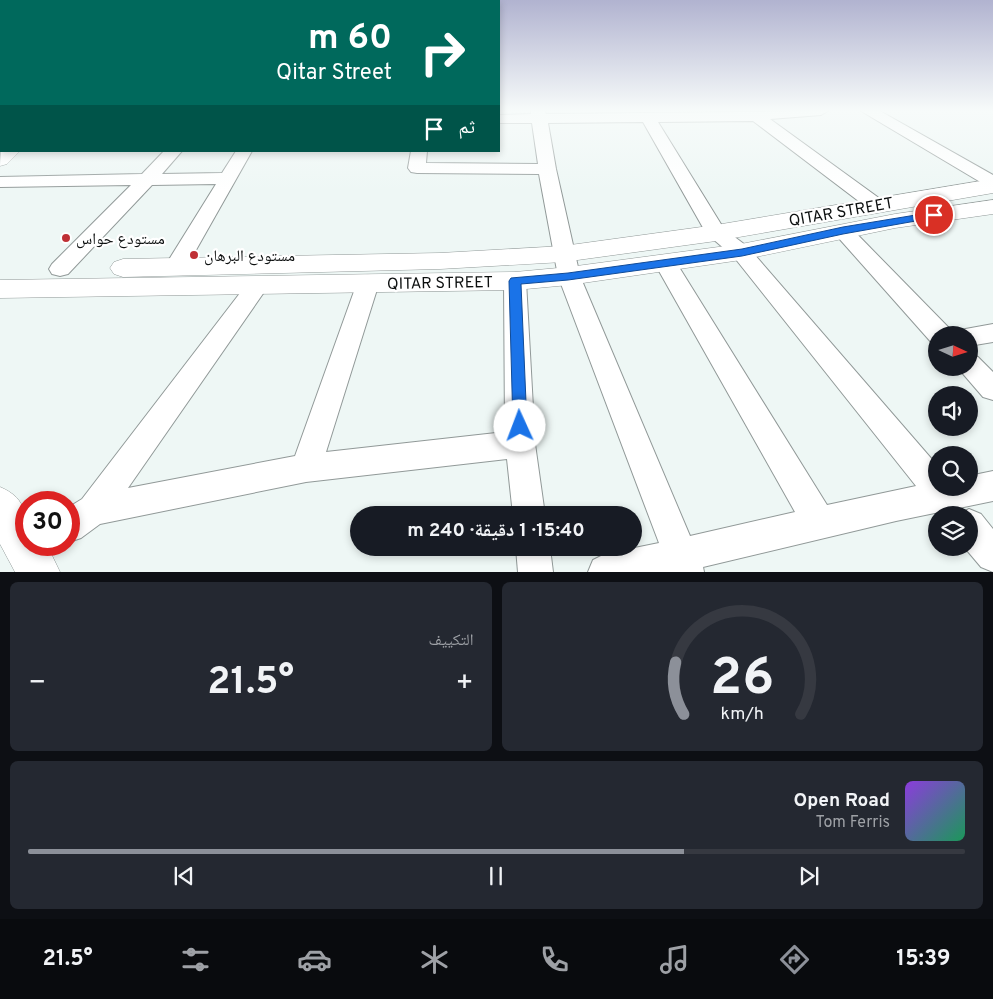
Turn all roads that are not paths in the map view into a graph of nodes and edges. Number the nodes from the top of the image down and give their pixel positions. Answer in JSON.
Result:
{"nodes":[{"id":1,"x":542,"y":138,"type":"edge"},
{"id":2,"x":660,"y":138,"type":"edge"},
{"id":3,"x":786,"y":138,"type":"edge"},
{"id":4,"x":914,"y":138,"type":"edge"},
{"id":5,"x":173,"y":152,"type":"edge"},
{"id":6,"x":243,"y":152,"type":"edge"},
{"id":7,"x":419,"y":152,"type":"edge"},
{"id":8,"x":547,"y":169,"type":"junction"},
{"id":9,"x":229,"y":178,"type":"junction"},
{"id":10,"x":146,"y":180,"type":"junction"},
{"id":11,"x":0,"y":182,"type":"edge"},
{"id":12,"x":993,"y":182,"type":"edge"},
{"id":13,"x":993,"y":186,"type":"edge"},
{"id":14,"x":876,"y":205,"type":"junction"},
{"id":15,"x":993,"y":207,"type":"edge"},
{"id":16,"x":843,"y":230,"type":"junction"},
{"id":17,"x":716,"y":233,"type":"junction"},
{"id":18,"x":742,"y":252,"type":"junction"},
{"id":19,"x":666,"y":264,"type":"junction"},
{"id":20,"x":566,"y":265,"type":"junction"},
{"id":21,"x":176,"y":266,"type":"junction"},
{"id":22,"x":60,"y":269,"type":"junction"},
{"id":23,"x":0,"y":272,"type":"edge"},
{"id":24,"x":307,"y":273,"type":"junction"},
{"id":25,"x":515,"y":281,"type":"junction"},
{"id":26,"x":368,"y":283,"type":"junction"},
{"id":27,"x":258,"y":285,"type":"junction"},
{"id":28,"x":0,"y":289,"type":"edge"},
{"id":29,"x":932,"y":326,"type":"edge"},
{"id":30,"x":993,"y":333,"type":"edge"},
{"id":31,"x":978,"y":336,"type":"edge"},
{"id":32,"x":978,"y":373,"type":"edge"},
{"id":33,"x":993,"y":389,"type":"edge"},
{"id":34,"x":520,"y":444,"type":"junction"},
{"id":35,"x":306,"y":468,"type":"junction"},
{"id":36,"x":928,"y":477,"type":"edge"},
{"id":37,"x":993,"y":486,"type":"edge"},
{"id":38,"x":978,"y":489,"type":"edge"},
{"id":39,"x":944,"y":496,"type":"edge"},
{"id":40,"x":0,"y":506,"type":"edge"},
{"id":41,"x":528,"y":506,"type":"edge"},
{"id":42,"x":81,"y":518,"type":"edge"},
{"id":43,"x":820,"y":523,"type":"junction"},
{"id":44,"x":15,"y":527,"type":"edge"},
{"id":45,"x":978,"y":537,"type":"edge"},
{"id":46,"x":534,"y":556,"type":"edge"},
{"id":47,"x":993,"y":556,"type":"edge"},
{"id":48,"x":683,"y":564,"type":"edge"},
{"id":49,"x":536,"y":572,"type":"edge"},
{"id":50,"x":605,"y":572,"type":"edge"}],
"edges":[{"from":1,"to":8,"type":"street"},
{"from":2,"to":17,"type":"street"},
{"from":3,"to":14,"type":"street"},
{"from":4,"to":12,"type":"street"},
{"from":5,"to":10,"type":"street"},
{"from":6,"to":9,"type":"street"},
{"from":7,"to":8,"type":"street"},
{"from":8,"to":20,"type":"street"},
{"from":9,"to":10,"type":"street"},
{"from":9,"to":21,"type":"street"},
{"from":10,"to":11,"type":"street"},
{"from":10,"to":22,"type":"street"},
{"from":13,"to":14,"type":"main road","name":"QITAR STREET"},
{"from":14,"to":17,"type":"main road","name":"QITAR STREET"},
{"from":15,"to":16,"type":"main road","name":"QITAR STREET"},
{"from":16,"to":18,"type":"main road","name":"QITAR STREET"},
{"from":16,"to":29,"type":"street"},
{"from":17,"to":18,"type":"street"},
{"from":17,"to":20,"type":"main road","name":"QITAR STREET"},
{"from":18,"to":19,"type":"main road","name":"QITAR STREET"},
{"from":18,"to":36,"type":"street"},
{"from":19,"to":20,"type":"main road","name":"QITAR STREET"},
{"from":19,"to":43,"type":"street"},
{"from":20,"to":24,"type":"main road","name":"QITAR STREET"},
{"from":20,"to":25,"type":"main road","name":"QITAR STREET"},
{"from":20,"to":48,"type":"street"},
{"from":21,"to":22,"type":"main road","name":"QITAR STREET"},
{"from":21,"to":24,"type":"main road","name":"QITAR STREET"},
{"from":22,"to":23,"type":"main road","name":"QITAR STREET"},
{"from":24,"to":26,"type":"main road","name":"QITAR STREET"},
{"from":24,"to":27,"type":"main road","name":"QITAR STREET"},
{"from":25,"to":26,"type":"main road","name":"QITAR STREET"},
{"from":25,"to":34,"type":"street"},
{"from":26,"to":35,"type":"street"},
{"from":27,"to":28,"type":"main road","name":"QITAR STREET"},
{"from":27,"to":42,"type":"street"},
{"from":30,"to":31,"type":"street"},
{"from":32,"to":33,"type":"street"},
{"from":34,"to":35,"type":"street"},
{"from":34,"to":41,"type":"street"},
{"from":35,"to":42,"type":"street"},
{"from":37,"to":38,"type":"street"},
{"from":39,"to":43,"type":"street"},
{"from":40,"to":44,"type":"main road"},
{"from":43,"to":48,"type":"street"},
{"from":45,"to":47,"type":"street"},
{"from":46,"to":49,"type":"street"},
{"from":48,"to":50,"type":"street"}]}
